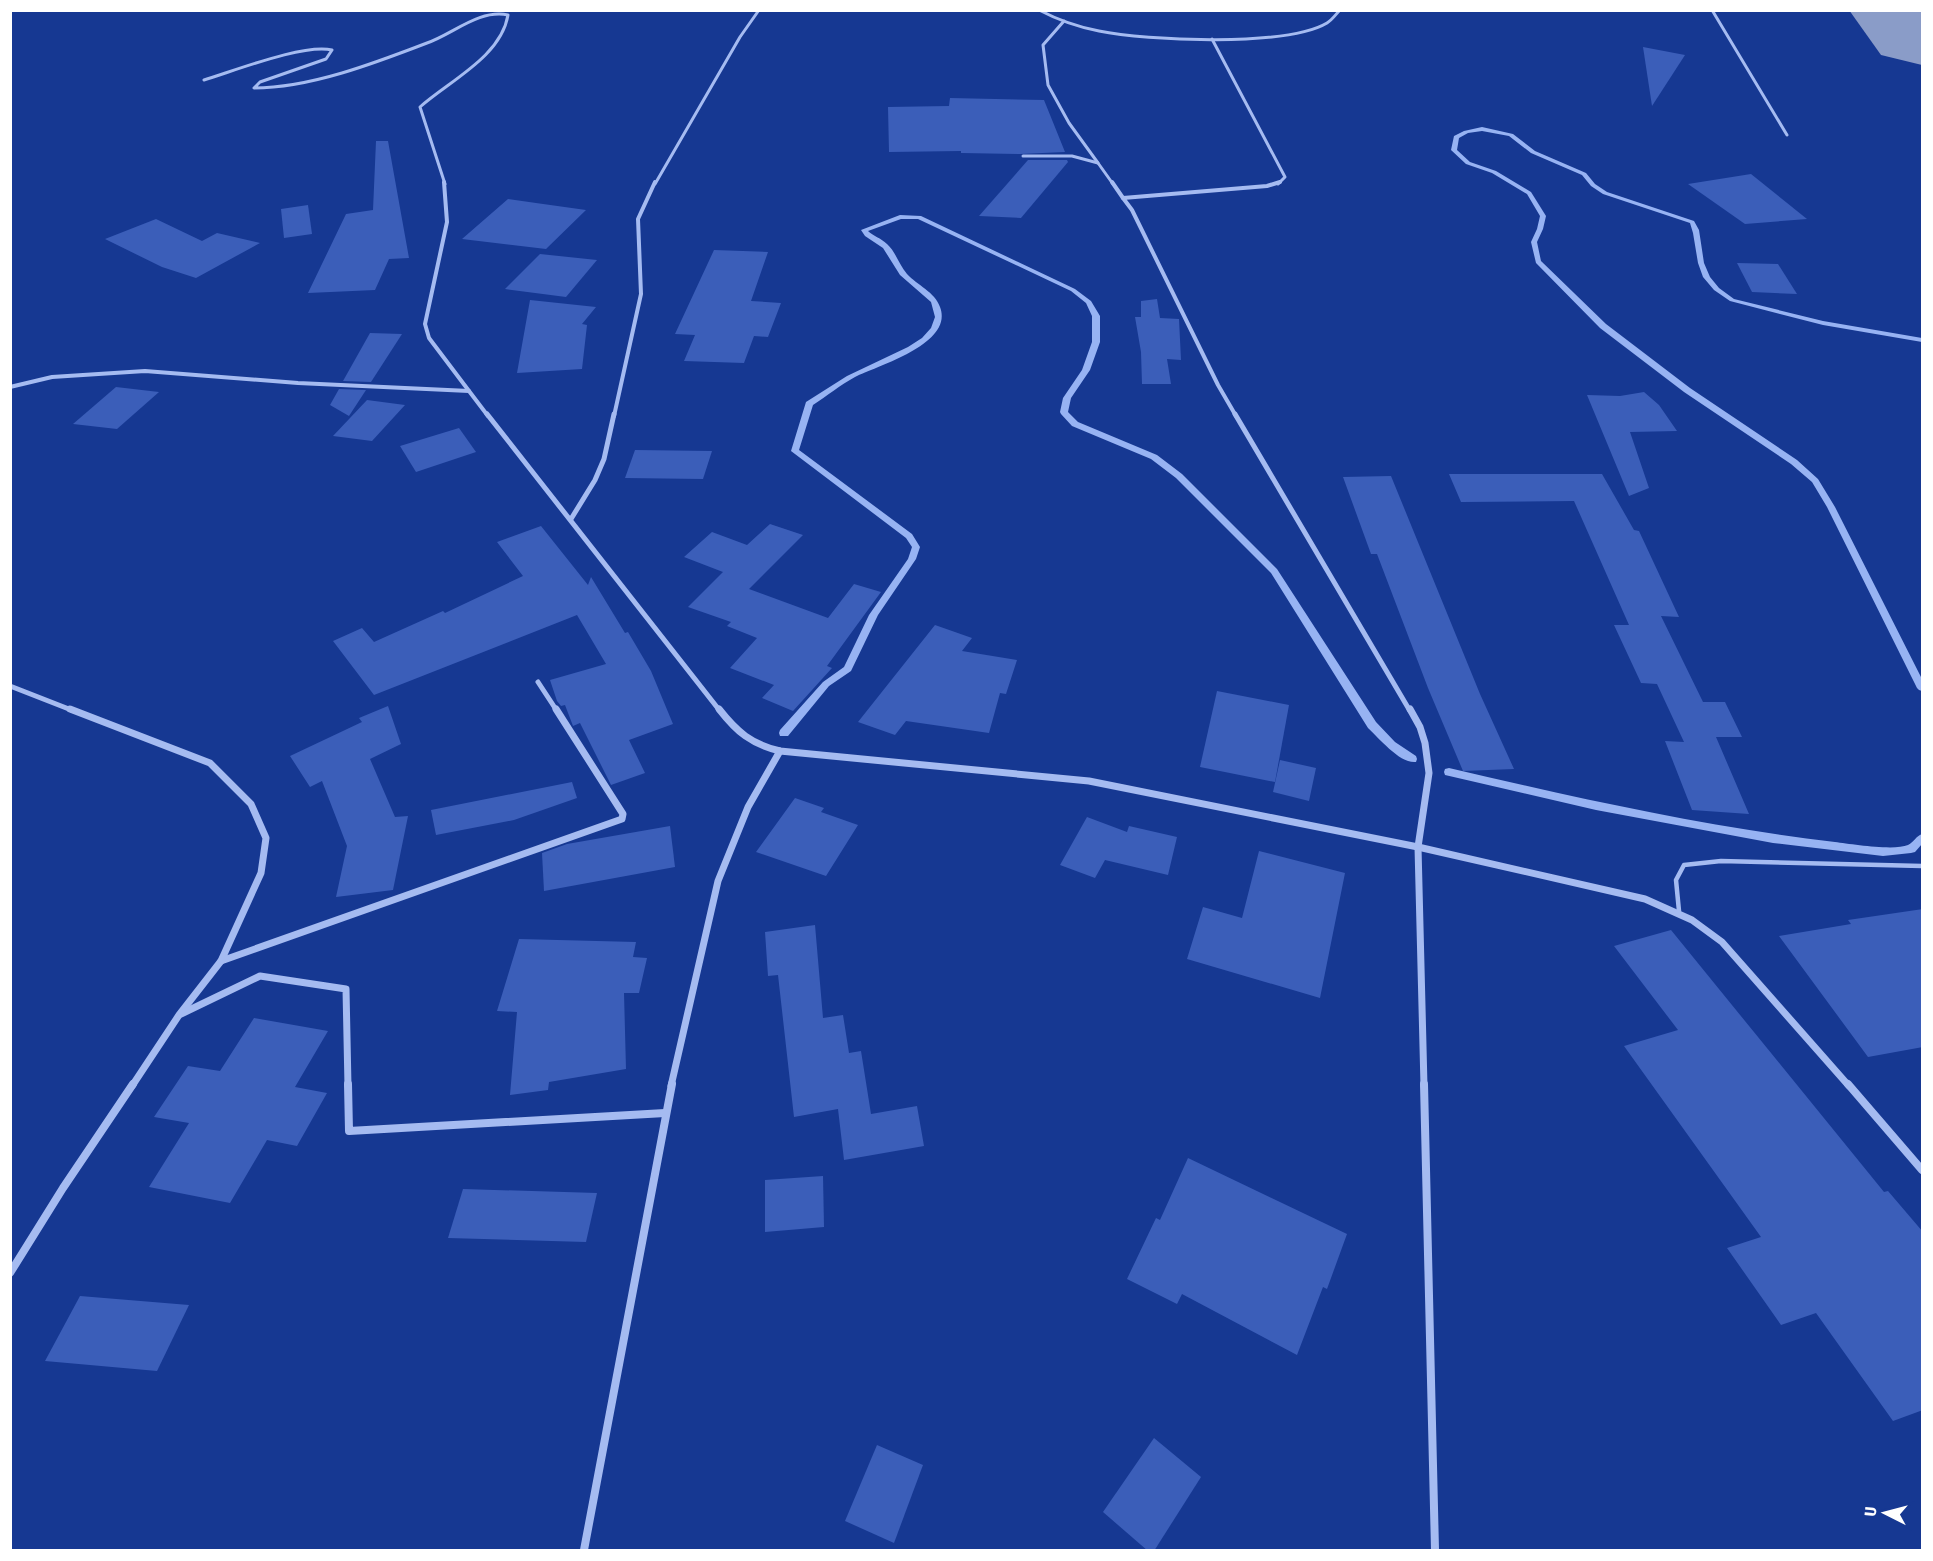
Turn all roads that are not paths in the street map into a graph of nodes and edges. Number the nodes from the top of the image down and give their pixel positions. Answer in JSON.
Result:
{"nodes":[{"id":1,"x":759,"y":10,"type":"edge"},
{"id":2,"x":1039,"y":10,"type":"edge"},
{"id":3,"x":1340,"y":10,"type":"edge"},
{"id":4,"x":1712,"y":10,"type":"edge"},
{"id":5,"x":1064,"y":21,"type":"junction"},
{"id":6,"x":1212,"y":39,"type":"junction"},
{"id":7,"x":204,"y":80,"type":"dead end"},
{"id":8,"x":1787,"y":135,"type":"dead end"},
{"id":9,"x":1023,"y":156,"type":"dead end"},
{"id":10,"x":1098,"y":163,"type":"junction"},
{"id":11,"x":1123,"y":198,"type":"junction"},
{"id":12,"x":10,"y":387,"type":"edge"},
{"id":13,"x":469,"y":391,"type":"junction"},
{"id":14,"x":571,"y":519,"type":"junction"},
{"id":15,"x":538,"y":682,"type":"dead end"},
{"id":16,"x":10,"y":686,"type":"edge"},
{"id":17,"x":780,"y":751,"type":"junction"},
{"id":18,"x":1418,"y":847,"type":"junction"},
{"id":19,"x":1923,"y":866,"type":"edge"},
{"id":20,"x":1679,"y":911,"type":"junction"},
{"id":21,"x":221,"y":961,"type":"junction"},
{"id":22,"x":179,"y":1015,"type":"junction"},
{"id":23,"x":664,"y":1113,"type":"junction"},
{"id":24,"x":1923,"y":1170,"type":"edge"},
{"id":25,"x":10,"y":1273,"type":"edge"},
{"id":26,"x":584,"y":1551,"type":"edge"},
{"id":27,"x":1435,"y":1551,"type":"edge"}],
"edges":[{"from":1,"to":14,"type":"street"},
{"from":2,"to":5,"type":"street"},
{"from":3,"to":6,"type":"street"},
{"from":4,"to":8,"type":"street"},
{"from":5,"to":6,"type":"street"},
{"from":5,"to":10,"type":"street"},
{"from":6,"to":11,"type":"street"},
{"from":7,"to":13,"type":"street"},
{"from":9,"to":10,"type":"street"},
{"from":10,"to":11,"type":"street"},
{"from":11,"to":18,"type":"street"},
{"from":12,"to":13,"type":"street"},
{"from":13,"to":14,"type":"street"},
{"from":14,"to":17,"type":"street"},
{"from":15,"to":21,"type":"street"},
{"from":16,"to":21,"type":"street"},
{"from":17,"to":18,"type":"street"},
{"from":17,"to":23,"type":"street"},
{"from":18,"to":20,"type":"street"},
{"from":18,"to":27,"type":"street"},
{"from":19,"to":20,"type":"lane"},
{"from":20,"to":24,"type":"street"},
{"from":21,"to":22,"type":"street"},
{"from":22,"to":23,"type":"street"},
{"from":22,"to":25,"type":"street"},
{"from":23,"to":26,"type":"street"}]}
